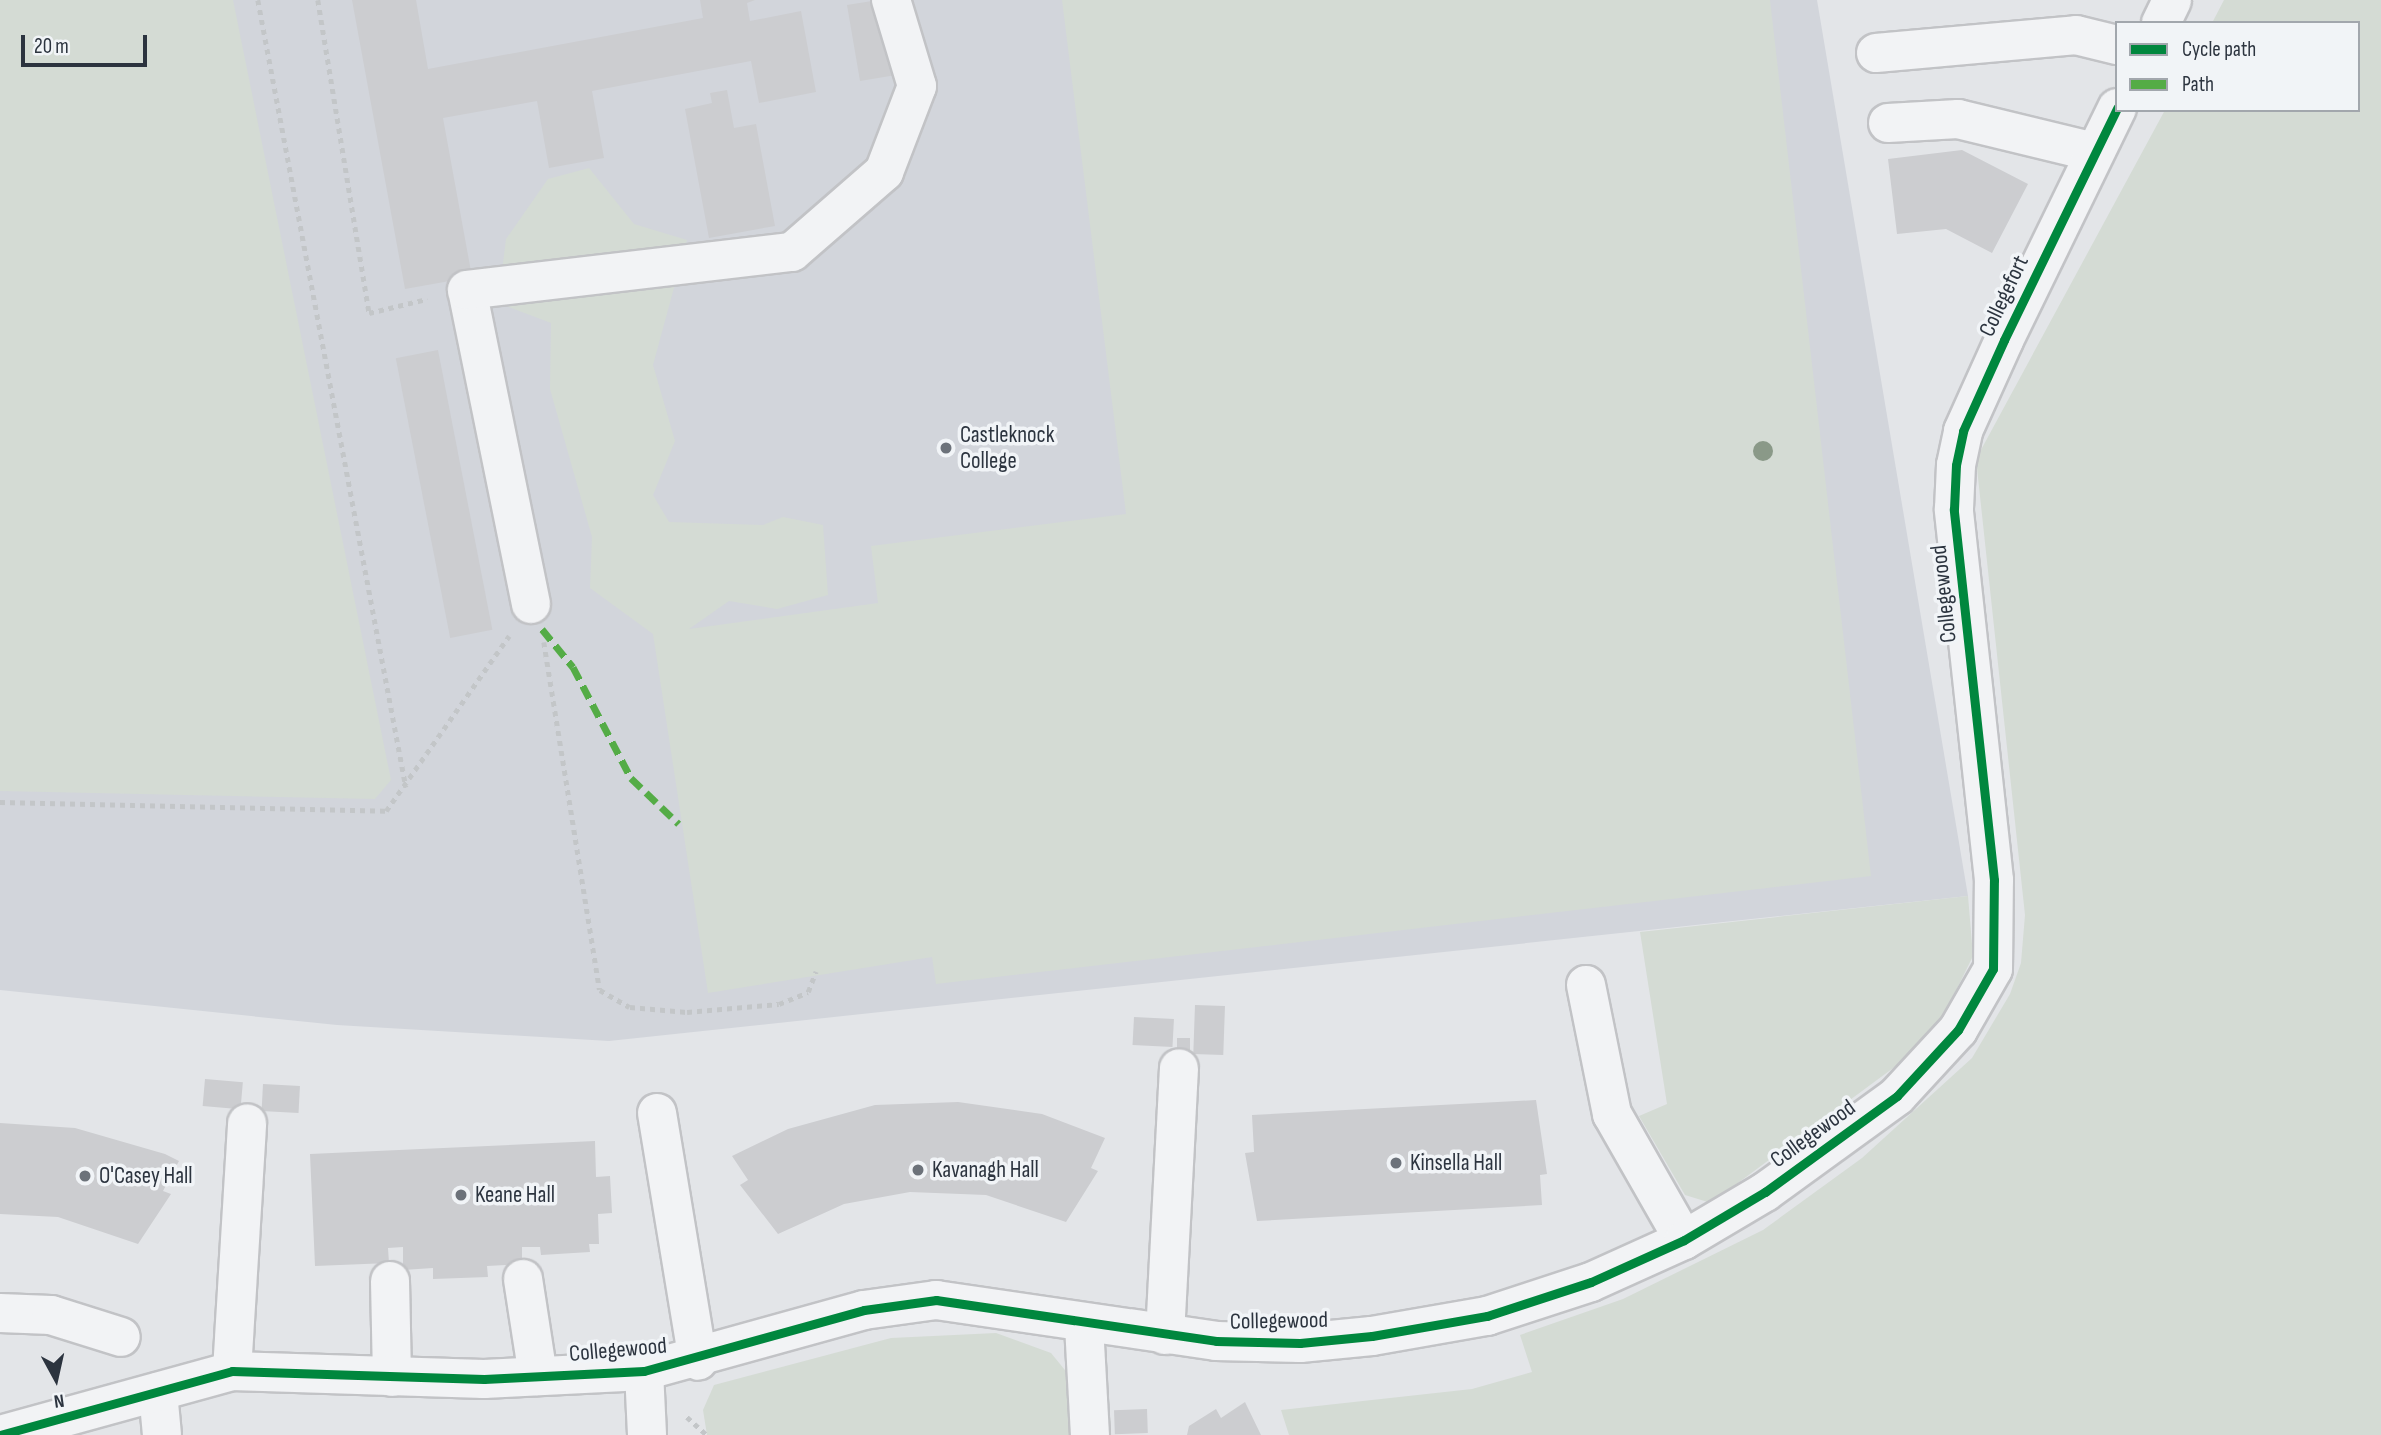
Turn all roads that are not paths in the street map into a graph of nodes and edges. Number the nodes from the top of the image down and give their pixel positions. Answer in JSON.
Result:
{"nodes":[{"id":1,"x":891,"y":0,"type":"edge"},
{"id":2,"x":2172,"y":0,"type":"edge"},
{"id":3,"x":2162,"y":21,"type":"edge"},
{"id":4,"x":2115,"y":45,"type":"edge"},
{"id":5,"x":1876,"y":53,"type":"dead end"},
{"id":6,"x":2115,"y":112,"type":"edge"},
{"id":7,"x":1888,"y":123,"type":"dead end"},
{"id":8,"x":2094,"y":152,"type":"junction"},
{"id":9,"x":1954,"y":509,"type":"joint"},
{"id":10,"x":531,"y":604,"type":"road end"},
{"id":11,"x":1586,"y":985,"type":"dead end"},
{"id":12,"x":1179,"y":1068,"type":"dead end"},
{"id":13,"x":657,"y":1113,"type":"dead end"},
{"id":14,"x":247,"y":1123,"type":"dead end"},
{"id":15,"x":1684,"y":1240,"type":"junction"},
{"id":16,"x":523,"y":1279,"type":"dead end"},
{"id":17,"x":390,"y":1281,"type":"dead end"},
{"id":18,"x":0,"y":1314,"type":"edge"},
{"id":19,"x":1084,"y":1325,"type":"junction"},
{"id":20,"x":1165,"y":1335,"type":"junction"},
{"id":21,"x":121,"y":1337,"type":"dead end"},
{"id":22,"x":698,"y":1361,"type":"junction"},
{"id":23,"x":232,"y":1371,"type":"junction"},
{"id":24,"x":644,"y":1371,"type":"junction"},
{"id":25,"x":538,"y":1376,"type":"junction"},
{"id":26,"x":392,"y":1377,"type":"junction"},
{"id":27,"x":158,"y":1392,"type":"junction"},
{"id":28,"x":0,"y":1435,"type":"edge"},
{"id":29,"x":162,"y":1435,"type":"edge"},
{"id":30,"x":647,"y":1435,"type":"edge"},
{"id":31,"x":1090,"y":1435,"type":"edge"}],
"edges":[{"from":1,"to":10,"type":"street"},
{"from":2,"to":3,"type":"street"},
{"from":4,"to":5,"type":"street"},
{"from":6,"to":8,"type":"street","name":"Collegefort"},
{"from":7,"to":8,"type":"street"},
{"from":8,"to":9,"type":"street","name":"Collegefort"},
{"from":9,"to":15,"type":"street","name":"Collegewood"},
{"from":11,"to":15,"type":"street"},
{"from":12,"to":20,"type":"street"},
{"from":13,"to":22,"type":"street","name":"Collegewood"},
{"from":14,"to":23,"type":"street"},
{"from":15,"to":20,"type":"street","name":"Collegewood"},
{"from":16,"to":25,"type":"street"},
{"from":17,"to":26,"type":"street"},
{"from":18,"to":21,"type":"street"},
{"from":19,"to":20,"type":"street","name":"Collegewood"},
{"from":19,"to":22,"type":"street","name":"Collegewood"},
{"from":19,"to":31,"type":"street"},
{"from":22,"to":24,"type":"street","name":"Collegewood"},
{"from":23,"to":26,"type":"street","name":"Collegewood"},
{"from":23,"to":27,"type":"street","name":"Collegewood"},
{"from":24,"to":25,"type":"street","name":"Collegewood"},
{"from":24,"to":30,"type":"street","name":"Collegewood"},
{"from":25,"to":26,"type":"street","name":"Collegewood"},
{"from":27,"to":28,"type":"street","name":"Collegewood"},
{"from":27,"to":29,"type":"street"}]}
